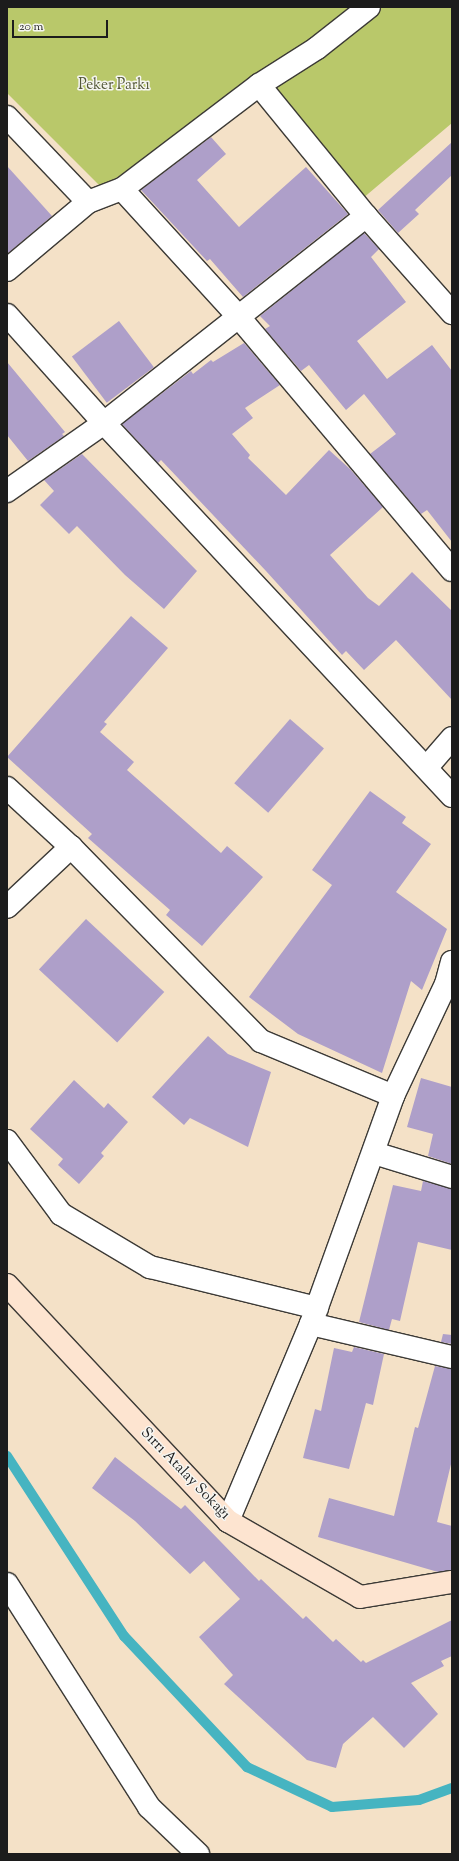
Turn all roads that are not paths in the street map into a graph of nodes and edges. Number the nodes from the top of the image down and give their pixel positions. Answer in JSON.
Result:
{"nodes":[{"id":1,"x":369,"y":7,"type":"edge"},
{"id":2,"x":259,"y":85,"type":"junction"},
{"id":3,"x":7,"y":117,"type":"edge"},
{"id":4,"x":122,"y":189,"type":"junction"},
{"id":5,"x":88,"y":202,"type":"junction"},
{"id":6,"x":366,"y":216,"type":"junction"},
{"id":7,"x":7,"y":270,"type":"edge"},
{"id":8,"x":452,"y":313,"type":"edge"},
{"id":9,"x":7,"y":315,"type":"edge"},
{"id":10,"x":238,"y":316,"type":"junction"},
{"id":11,"x":104,"y":423,"type":"junction"},
{"id":12,"x":7,"y":491,"type":"edge"},
{"id":13,"x":452,"y":570,"type":"edge"},
{"id":14,"x":452,"y":738,"type":"edge"},
{"id":15,"x":427,"y":767,"type":"junction"},
{"id":16,"x":7,"y":788,"type":"edge"},
{"id":17,"x":452,"y":796,"type":"edge"},
{"id":18,"x":71,"y":847,"type":"junction"},
{"id":19,"x":7,"y":907,"type":"edge"},
{"id":20,"x":452,"y":962,"type":"edge"},
{"id":21,"x":449,"y":985,"type":"edge"},
{"id":22,"x":393,"y":1096,"type":"junction"},
{"id":23,"x":7,"y":1141,"type":"edge"},
{"id":24,"x":374,"y":1153,"type":"junction"},
{"id":25,"x":452,"y":1176,"type":"edge"},
{"id":26,"x":7,"y":1285,"type":"edge"},
{"id":27,"x":314,"y":1316,"type":"junction"},
{"id":28,"x":452,"y":1357,"type":"edge"},
{"id":29,"x":228,"y":1521,"type":"junction"},
{"id":30,"x":452,"y":1582,"type":"edge"},
{"id":31,"x":7,"y":1584,"type":"edge"},
{"id":32,"x":198,"y":1854,"type":"edge"}],
"edges":[{"from":1,"to":2,"type":"street"},
{"from":2,"to":4,"type":"street"},
{"from":2,"to":6,"type":"street"},
{"from":3,"to":5,"type":"street"},
{"from":4,"to":5,"type":"street"},
{"from":4,"to":10,"type":"street"},
{"from":5,"to":7,"type":"street"},
{"from":6,"to":8,"type":"street"},
{"from":6,"to":10,"type":"street"},
{"from":9,"to":11,"type":"street"},
{"from":10,"to":11,"type":"street"},
{"from":10,"to":13,"type":"street"},
{"from":11,"to":12,"type":"street"},
{"from":11,"to":15,"type":"street"},
{"from":14,"to":15,"type":"street"},
{"from":15,"to":17,"type":"street"},
{"from":16,"to":18,"type":"street"},
{"from":18,"to":19,"type":"street"},
{"from":18,"to":22,"type":"street"},
{"from":20,"to":21,"type":"street"},
{"from":21,"to":22,"type":"street"},
{"from":22,"to":24,"type":"street"},
{"from":23,"to":27,"type":"street"},
{"from":24,"to":25,"type":"street"},
{"from":24,"to":27,"type":"street"},
{"from":26,"to":29,"type":"main road","name":"Sırrı Atalay Sokağı"},
{"from":27,"to":28,"type":"street"},
{"from":27,"to":29,"type":"street"},
{"from":29,"to":30,"type":"main road","name":"Sırrı Atalay Sokağı"},
{"from":31,"to":32,"type":"street"}]}
